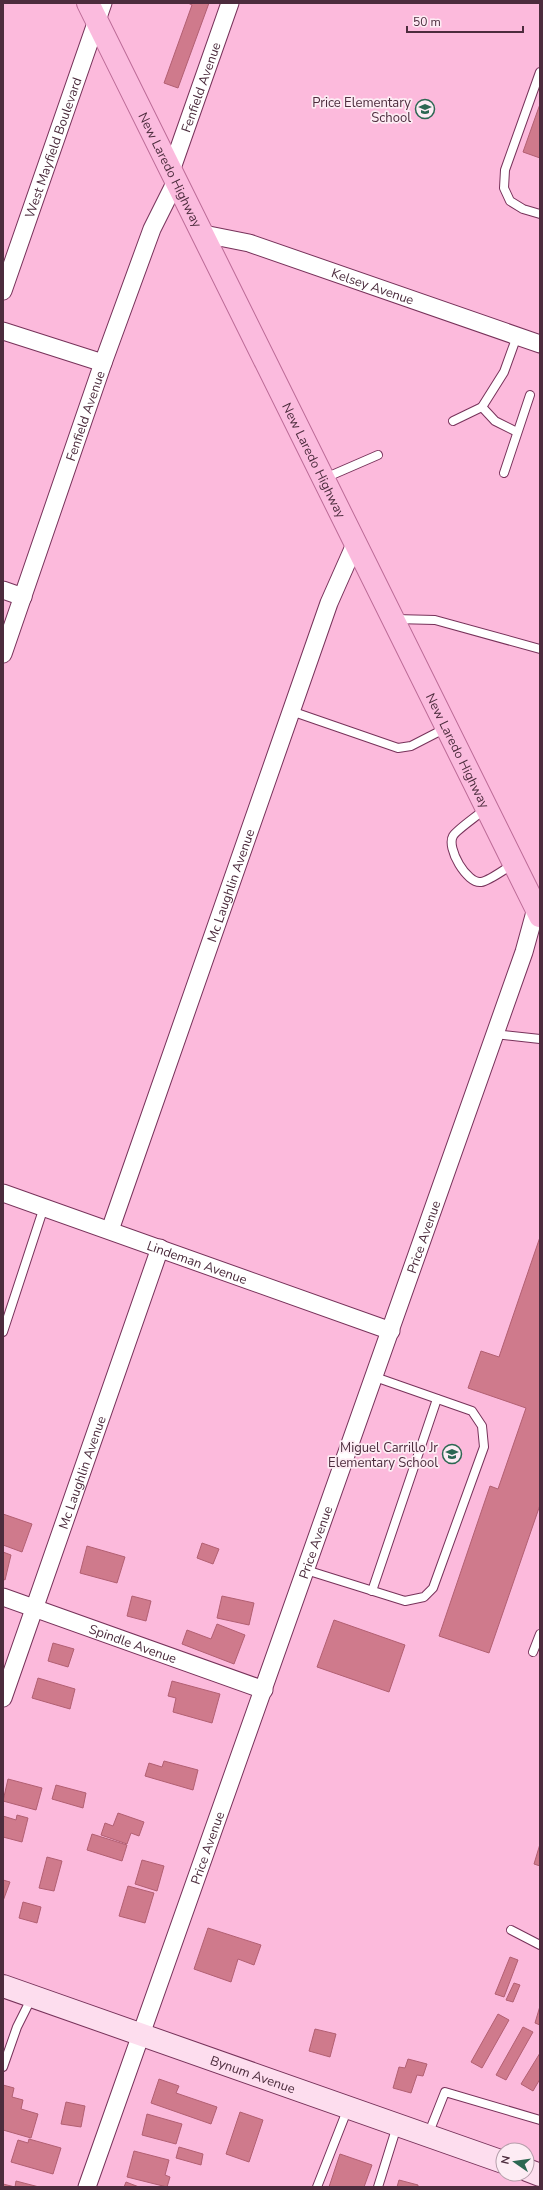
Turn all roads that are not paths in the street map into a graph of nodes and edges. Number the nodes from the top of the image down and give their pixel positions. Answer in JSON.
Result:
{"nodes":[{"id":1,"x":230,"y":3,"type":"edge"},
{"id":2,"x":96,"y":8,"type":"edge"},
{"id":3,"x":540,"y":72,"type":"edge"},
{"id":4,"x":174,"y":176,"type":"junction"},
{"id":5,"x":540,"y":214,"type":"edge"},
{"id":6,"x":204,"y":234,"type":"junction"},
{"id":7,"x":3,"y":291,"type":"edge"},
{"id":8,"x":3,"y":331,"type":"edge"},
{"id":9,"x":517,"y":336,"type":"junction"},
{"id":10,"x":540,"y":344,"type":"edge"},
{"id":11,"x":103,"y":363,"type":"junction"},
{"id":12,"x":530,"y":395,"type":"dead end"},
{"id":13,"x":482,"y":407,"type":"junction"},
{"id":14,"x":453,"y":421,"type":"dead end"},
{"id":15,"x":517,"y":432,"type":"junction"},
{"id":16,"x":378,"y":455,"type":"dead end"},
{"id":17,"x":504,"y":473,"type":"dead end"},
{"id":18,"x":325,"y":479,"type":"junction"},
{"id":19,"x":356,"y":542,"type":"junction"},
{"id":20,"x":3,"y":590,"type":"edge"},
{"id":21,"x":23,"y":597,"type":"junction"},
{"id":22,"x":394,"y":619,"type":"junction"},
{"id":23,"x":540,"y":648,"type":"edge"},
{"id":24,"x":3,"y":654,"type":"edge"},
{"id":25,"x":291,"y":712,"type":"junction"},
{"id":26,"x":447,"y":728,"type":"junction"},
{"id":27,"x":487,"y":808,"type":"junction"},
{"id":28,"x":514,"y":864,"type":"junction"},
{"id":29,"x":539,"y":907,"type":"edge"},
{"id":30,"x":495,"y":1034,"type":"junction"},
{"id":31,"x":540,"y":1039,"type":"edge"},
{"id":32,"x":3,"y":1193,"type":"edge"},
{"id":33,"x":44,"y":1207,"type":"junction"},
{"id":34,"x":110,"y":1230,"type":"junction"},
{"id":35,"x":160,"y":1248,"type":"junction"},
{"id":36,"x":392,"y":1330,"type":"junction"},
{"id":37,"x":3,"y":1332,"type":"edge"},
{"id":38,"x":375,"y":1377,"type":"junction"},
{"id":39,"x":437,"y":1399,"type":"junction"},
{"id":40,"x":306,"y":1570,"type":"junction"},
{"id":41,"x":372,"y":1591,"type":"junction"},
{"id":42,"x":3,"y":1597,"type":"edge"},
{"id":43,"x":35,"y":1608,"type":"junction"},
{"id":44,"x":540,"y":1634,"type":"edge"},
{"id":45,"x":533,"y":1652,"type":"dead end"},
{"id":46,"x":264,"y":1690,"type":"junction"},
{"id":47,"x":3,"y":1698,"type":"edge"},
{"id":48,"x":511,"y":1930,"type":"dead end"},
{"id":49,"x":540,"y":1945,"type":"edge"},
{"id":50,"x":3,"y":1986,"type":"edge"},
{"id":51,"x":32,"y":1996,"type":"junction"},
{"id":52,"x":141,"y":2035,"type":"junction"},
{"id":53,"x":3,"y":2067,"type":"edge"},
{"id":54,"x":348,"y":2108,"type":"junction"},
{"id":55,"x":540,"y":2120,"type":"edge"},
{"id":56,"x":397,"y":2125,"type":"junction"},
{"id":57,"x":428,"y":2136,"type":"junction"},
{"id":58,"x":495,"y":2159,"type":"edge"},
{"id":59,"x":87,"y":2187,"type":"edge"},
{"id":60,"x":317,"y":2187,"type":"edge"},
{"id":61,"x":378,"y":2187,"type":"edge"}],
"edges":[{"from":1,"to":4,"type":"street","name":"Fenfield Avenue"},
{"from":2,"to":4,"type":"main road","name":"New Laredo Highway"},
{"from":2,"to":7,"type":"street","name":"West Mayfield Boulevard"},
{"from":3,"to":5,"type":"lane"},
{"from":4,"to":6,"type":"main road","name":"New Laredo Highway"},
{"from":4,"to":11,"type":"street","name":"Fenfield Avenue"},
{"from":6,"to":9,"type":"street","name":"Kelsey Avenue"},
{"from":6,"to":18,"type":"main road","name":"New Laredo Highway"},
{"from":8,"to":11,"type":"street"},
{"from":9,"to":10,"type":"street","name":"Kelsey Avenue"},
{"from":9,"to":13,"type":"lane"},
{"from":11,"to":21,"type":"street","name":"Fenfield Avenue"},
{"from":12,"to":15,"type":"lane"},
{"from":13,"to":14,"type":"lane"},
{"from":13,"to":15,"type":"lane"},
{"from":15,"to":17,"type":"lane"},
{"from":16,"to":18,"type":"lane"},
{"from":18,"to":19,"type":"main road","name":"New Laredo Highway"},
{"from":19,"to":22,"type":"main road","name":"New Laredo Highway"},
{"from":19,"to":25,"type":"street","name":"Mc Laughlin Avenue"},
{"from":20,"to":21,"type":"street"},
{"from":21,"to":24,"type":"street","name":"Fenfield Avenue"},
{"from":22,"to":23,"type":"lane"},
{"from":22,"to":26,"type":"main road","name":"New Laredo Highway"},
{"from":25,"to":26,"type":"lane"},
{"from":25,"to":34,"type":"street","name":"Mc Laughlin Avenue"},
{"from":26,"to":27,"type":"main road","name":"New Laredo Highway"},
{"from":27,"to":28,"type":"main road","name":"New Laredo Highway"},
{"from":27,"to":28,"type":"lane"},
{"from":28,"to":29,"type":"main road","name":"New Laredo Highway"},
{"from":29,"to":30,"type":"street","name":"Price Avenue"},
{"from":30,"to":31,"type":"lane"},
{"from":30,"to":36,"type":"street","name":"Price Avenue"},
{"from":32,"to":33,"type":"street","name":"Lindeman Avenue"},
{"from":33,"to":34,"type":"street","name":"Lindeman Avenue"},
{"from":33,"to":37,"type":"lane"},
{"from":34,"to":35,"type":"street","name":"Lindeman Avenue"},
{"from":35,"to":36,"type":"street","name":"Lindeman Avenue"},
{"from":35,"to":43,"type":"street","name":"Mc Laughlin Avenue"},
{"from":36,"to":38,"type":"street","name":"Price Avenue"},
{"from":38,"to":39,"type":"lane"},
{"from":38,"to":40,"type":"street","name":"Price Avenue"},
{"from":39,"to":41,"type":"lane"},
{"from":39,"to":41,"type":"lane"},
{"from":40,"to":41,"type":"lane"},
{"from":40,"to":46,"type":"street","name":"Price Avenue"},
{"from":42,"to":43,"type":"street","name":"Spindle Avenue"},
{"from":43,"to":46,"type":"street","name":"Spindle Avenue"},
{"from":43,"to":47,"type":"street","name":"Mc Laughlin Avenue"},
{"from":44,"to":45,"type":"lane"},
{"from":46,"to":52,"type":"street","name":"Price Avenue"},
{"from":48,"to":49,"type":"lane"},
{"from":50,"to":51,"type":"main road","name":"Bynum Avenue"},
{"from":51,"to":52,"type":"main road","name":"Bynum Avenue"},
{"from":51,"to":53,"type":"lane"},
{"from":52,"to":54,"type":"main road","name":"Bynum Avenue"},
{"from":52,"to":59,"type":"street","name":"Price Avenue"},
{"from":54,"to":56,"type":"main road","name":"Bynum Avenue"},
{"from":54,"to":60,"type":"lane"},
{"from":55,"to":57,"type":"lane"},
{"from":56,"to":57,"type":"main road","name":"Bynum Avenue"},
{"from":56,"to":61,"type":"lane"},
{"from":57,"to":58,"type":"main road","name":"Bynum Avenue"}]}
